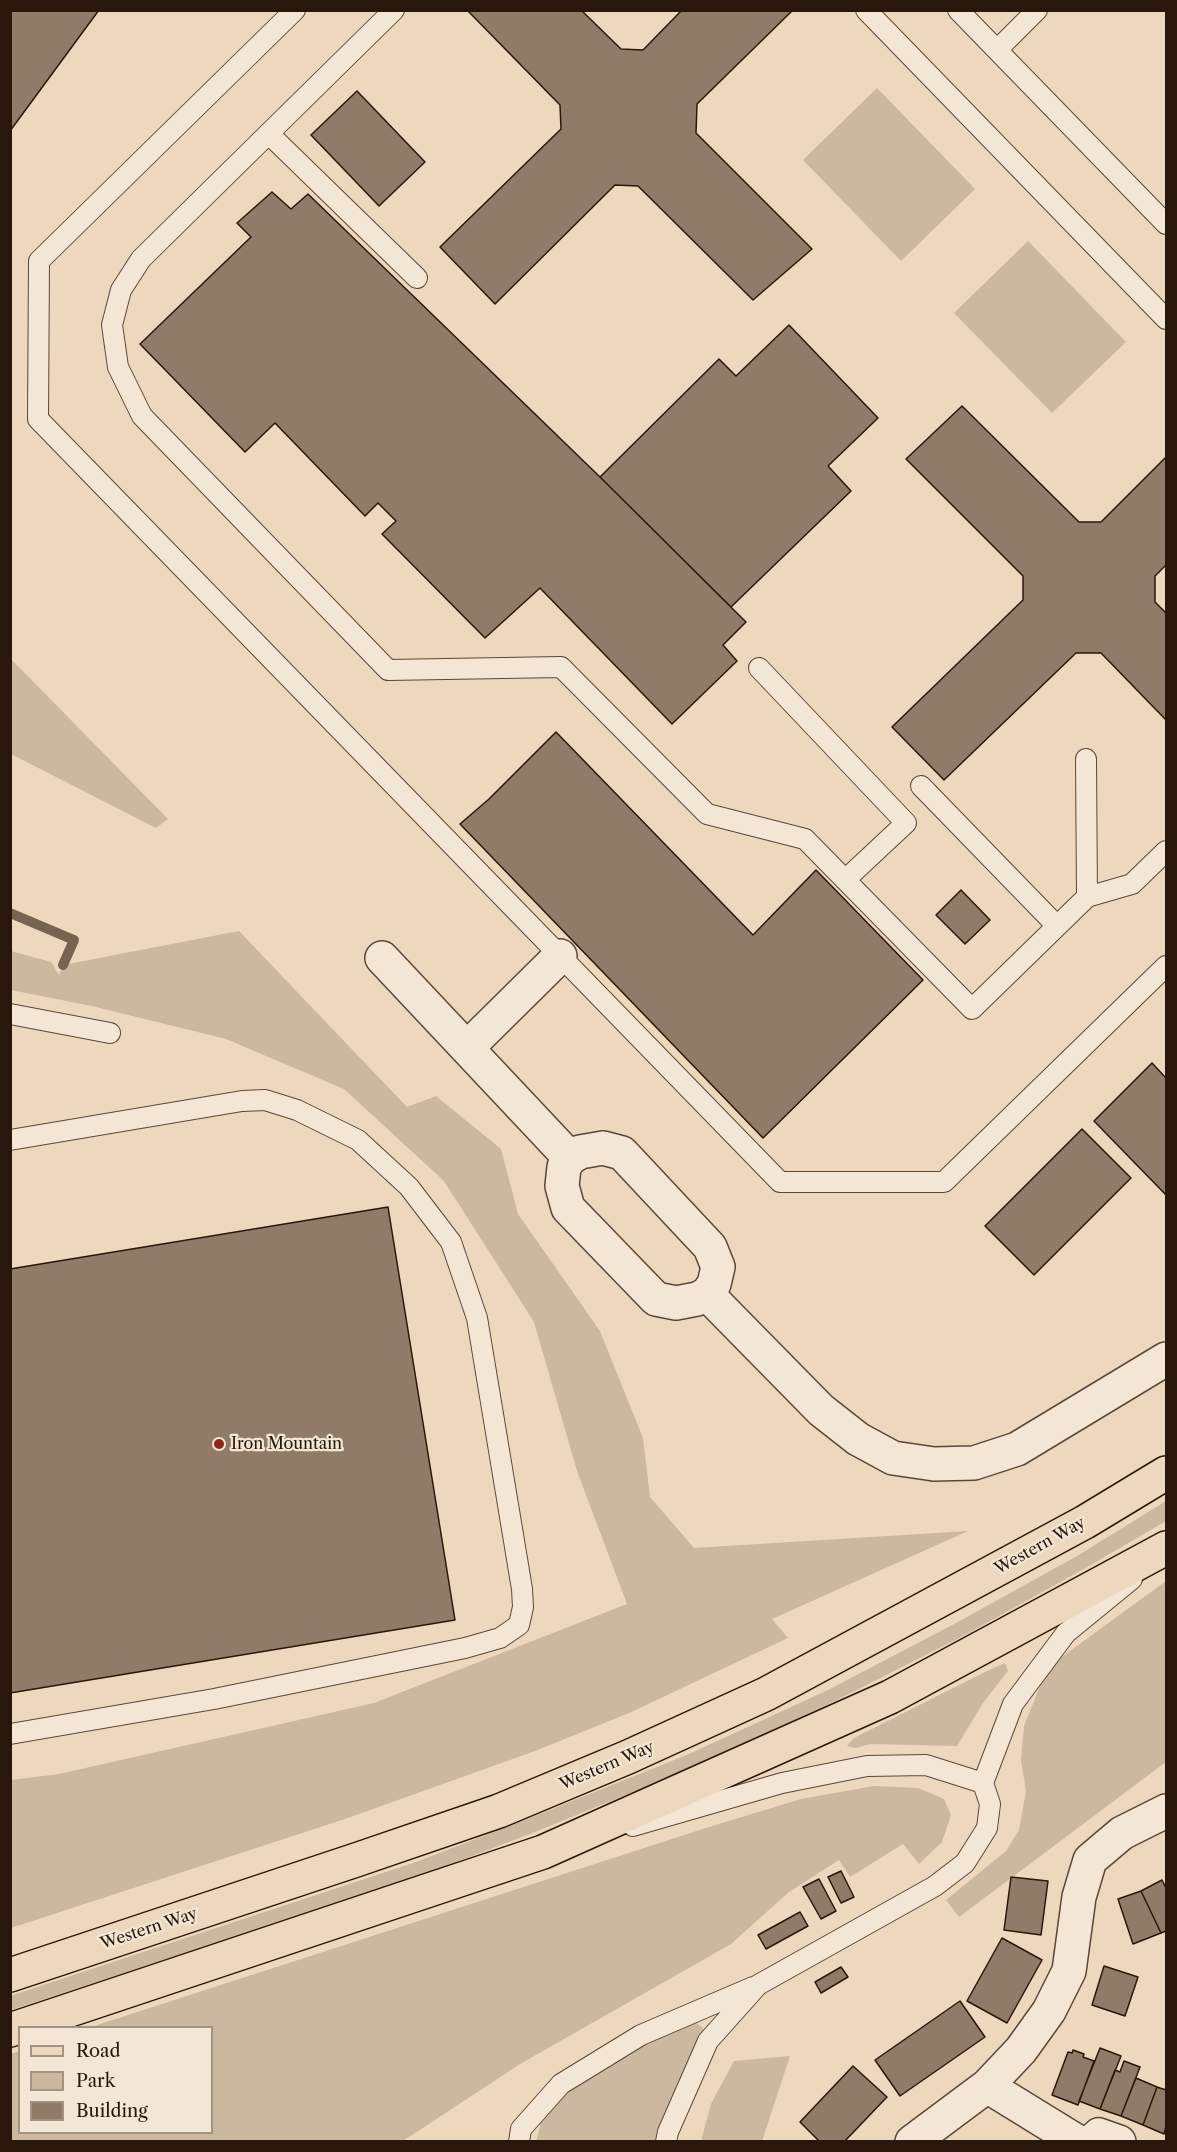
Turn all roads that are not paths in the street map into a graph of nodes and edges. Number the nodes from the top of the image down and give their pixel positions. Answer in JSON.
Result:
{"nodes":[{"id":1,"x":295,"y":10,"type":"edge"},
{"id":2,"x":394,"y":10,"type":"edge"},
{"id":3,"x":866,"y":10,"type":"edge"},
{"id":4,"x":958,"y":10,"type":"edge"},
{"id":5,"x":1037,"y":10,"type":"edge"},
{"id":6,"x":997,"y":50,"type":"junction"},
{"id":7,"x":269,"y":134,"type":"junction"},
{"id":8,"x":1167,"y":224,"type":"edge"},
{"id":9,"x":417,"y":279,"type":"dead end"},
{"id":10,"x":1167,"y":319,"type":"edge"},
{"id":11,"x":759,"y":668,"type":"dead end"},
{"id":12,"x":1086,"y":759,"type":"dead end"},
{"id":13,"x":921,"y":786,"type":"dead end"},
{"id":14,"x":1167,"y":851,"type":"edge"},
{"id":15,"x":845,"y":879,"type":"junction"},
{"id":16,"x":1087,"y":897,"type":"junction"},
{"id":17,"x":1057,"y":926,"type":"junction"},
{"id":18,"x":560,"y":956,"type":"junction"},
{"id":19,"x":382,"y":958,"type":"dead end"},
{"id":20,"x":1167,"y":966,"type":"edge"},
{"id":21,"x":10,"y":1014,"type":"edge"},
{"id":22,"x":110,"y":1033,"type":"dead end"},
{"id":23,"x":467,"y":1048,"type":"junction"},
{"id":24,"x":10,"y":1140,"type":"edge"},
{"id":25,"x":570,"y":1158,"type":"junction"},
{"id":26,"x":707,"y":1294,"type":"junction"},
{"id":27,"x":1167,"y":1359,"type":"edge"},
{"id":28,"x":1167,"y":1473,"type":"edge"},
{"id":29,"x":1167,"y":1550,"type":"edge"},
{"id":30,"x":10,"y":1734,"type":"edge"},
{"id":31,"x":983,"y":1783,"type":"junction"},
{"id":32,"x":1167,"y":1811,"type":"edge"},
{"id":33,"x":543,"y":1852,"type":"junction"},
{"id":34,"x":10,"y":1975,"type":"edge"},
{"id":35,"x":758,"y":1985,"type":"junction"},
{"id":36,"x":22,"y":2026,"type":"edge"},
{"id":37,"x":987,"y":2086,"type":"junction"},
{"id":38,"x":519,"y":2142,"type":"edge"},
{"id":39,"x":666,"y":2142,"type":"edge"},
{"id":40,"x":912,"y":2142,"type":"edge"},
{"id":41,"x":1078,"y":2142,"type":"edge"},
{"id":42,"x":1091,"y":2142,"type":"edge"},
{"id":43,"x":1119,"y":2142,"type":"edge"}],
"edges":[{"from":1,"to":18,"type":"lane"},
{"from":2,"to":7,"type":"lane"},
{"from":3,"to":10,"type":"lane"},
{"from":4,"to":6,"type":"lane"},
{"from":5,"to":6,"type":"lane"},
{"from":6,"to":8,"type":"lane"},
{"from":7,"to":9,"type":"lane"},
{"from":7,"to":15,"type":"lane"},
{"from":11,"to":15,"type":"lane"},
{"from":12,"to":16,"type":"lane"},
{"from":13,"to":17,"type":"lane"},
{"from":14,"to":16,"type":"lane"},
{"from":15,"to":17,"type":"lane"},
{"from":16,"to":17,"type":"lane"},
{"from":18,"to":20,"type":"lane"},
{"from":18,"to":23,"type":"street"},
{"from":19,"to":23,"type":"street"},
{"from":21,"to":22,"type":"lane"},
{"from":23,"to":25,"type":"street"},
{"from":24,"to":30,"type":"lane"},
{"from":25,"to":26,"type":"street"},
{"from":25,"to":26,"type":"street"},
{"from":26,"to":27,"type":"street"},
{"from":28,"to":34,"type":"main road","name":"Western Way"},
{"from":29,"to":31,"type":"lane"},
{"from":29,"to":33,"type":"main road"},
{"from":31,"to":33,"type":"lane"},
{"from":31,"to":35,"type":"lane"},
{"from":32,"to":37,"type":"street"},
{"from":33,"to":36,"type":"main road"},
{"from":35,"to":38,"type":"lane"},
{"from":35,"to":39,"type":"lane"},
{"from":37,"to":40,"type":"street"},
{"from":37,"to":41,"type":"street"},
{"from":42,"to":43,"type":"street"}]}
